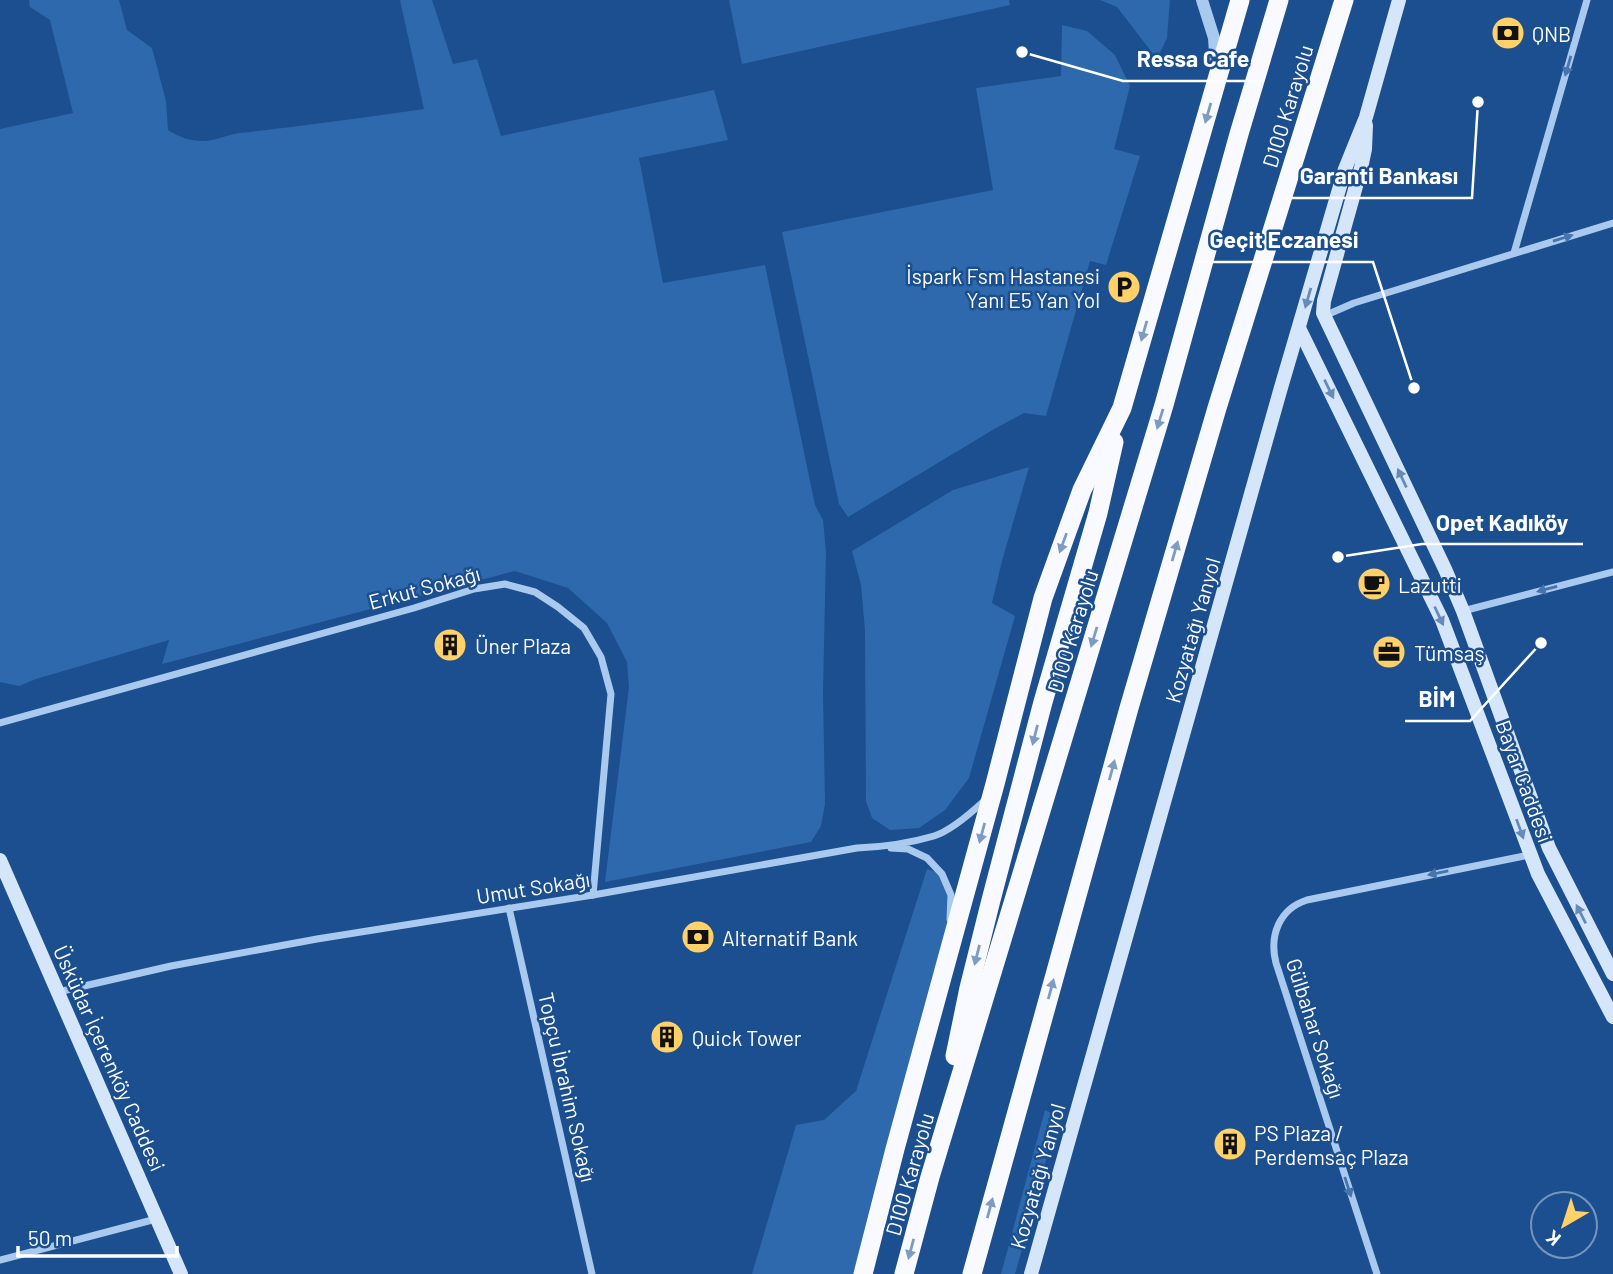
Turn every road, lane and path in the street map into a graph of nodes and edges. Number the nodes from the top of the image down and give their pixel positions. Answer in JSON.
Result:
{"nodes":[{"id":1,"x":1202,"y":0,"type":"edge"},
{"id":2,"x":1240,"y":0,"type":"edge"},
{"id":3,"x":1279,"y":0,"type":"edge"},
{"id":4,"x":1344,"y":0,"type":"edge"},
{"id":5,"x":1399,"y":0,"type":"edge"},
{"id":6,"x":1587,"y":0,"type":"edge"},
{"id":7,"x":1217,"y":81,"type":"junction"},
{"id":8,"x":1366,"y":117,"type":"junction"},
{"id":9,"x":1613,"y":223,"type":"edge"},
{"id":10,"x":1514,"y":253,"type":"junction"},
{"id":11,"x":1324,"y":316,"type":"junction"},
{"id":12,"x":1299,"y":328,"type":"junction"},
{"id":13,"x":1122,"y":408,"type":"junction"},
{"id":14,"x":1613,"y":572,"type":"edge"},
{"id":15,"x":1463,"y":611,"type":"junction"},
{"id":16,"x":0,"y":723,"type":"edge"},
{"id":17,"x":995,"y":784,"type":"junction"},
{"id":18,"x":880,"y":847,"type":"junction"},
{"id":19,"x":1529,"y":855,"type":"junction"},
{"id":20,"x":0,"y":860,"type":"edge"},
{"id":21,"x":593,"y":895,"type":"junction"},
{"id":22,"x":509,"y":908,"type":"junction"},
{"id":23,"x":948,"y":956,"type":"junction"},
{"id":24,"x":1611,"y":967,"type":"edge"},
{"id":25,"x":58,"y":992,"type":"junction"},
{"id":26,"x":1613,"y":1017,"type":"edge"},
{"id":27,"x":930,"y":1177,"type":"junction"},
{"id":28,"x":157,"y":1219,"type":"junction"},
{"id":29,"x":0,"y":1261,"type":"edge"},
{"id":30,"x":181,"y":1274,"type":"edge"},
{"id":31,"x":592,"y":1274,"type":"edge"},
{"id":32,"x":863,"y":1274,"type":"edge"},
{"id":33,"x":904,"y":1274,"type":"edge"},
{"id":34,"x":972,"y":1274,"type":"edge"},
{"id":35,"x":1031,"y":1274,"type":"edge"},
{"id":36,"x":1377,"y":1274,"type":"edge"}],
"edges":[{"from":1,"to":7,"type":"street"},
{"from":2,"to":7,"type":"highway"},
{"from":3,"to":27,"type":"highway","name":"D100 Karayolu","one_way":true},
{"from":34,"to":4,"type":"highway","name":"D100 Karayolu","one_way":true},
{"from":5,"to":8,"type":"main road","name":"Kozyatağı Yanyol"},
{"from":6,"to":10,"type":"street","one_way":true},
{"from":7,"to":13,"type":"highway","one_way":true},
{"from":8,"to":11,"type":"main road"},
{"from":8,"to":12,"type":"main road","name":"Kozyatağı Yanyol","one_way":true},
{"from":10,"to":9,"type":"street","one_way":true},
{"from":10,"to":11,"type":"street"},
{"from":11,"to":12,"type":"main road"},
{"from":15,"to":11,"type":"main road","name":"Bayar Caddesi","one_way":true},
{"from":12,"to":19,"type":"main road","name":"Bayar Caddesi","one_way":true},
{"from":12,"to":35,"type":"main road","name":"Kozyatağı Yanyol"},
{"from":13,"to":17,"type":"highway","one_way":true},
{"from":13,"to":27,"type":"highway","one_way":true},
{"from":14,"to":15,"type":"street","one_way":true},
{"from":24,"to":15,"type":"main road","name":"Bayar Caddesi","one_way":true},
{"from":16,"to":21,"type":"street","name":"Erkut Sokağı"},
{"from":17,"to":18,"type":"street","name":"Umut Sokağı"},
{"from":17,"to":23,"type":"highway","one_way":true},
{"from":18,"to":21,"type":"street","name":"Umut Sokağı"},
{"from":18,"to":23,"type":"street"},
{"from":19,"to":26,"type":"main road","name":"Bayar Caddesi"},
{"from":19,"to":36,"type":"street","name":"Gülbahar Sokağı","one_way":true},
{"from":20,"to":25,"type":"main road","name":"Üsküdar İçerenköy Caddesi"},
{"from":21,"to":22,"type":"street","name":"Umut Sokağı"},
{"from":22,"to":25,"type":"street","name":"Umut Sokağı"},
{"from":22,"to":31,"type":"street","name":"Topçu İbrahim Sokağı"},
{"from":23,"to":32,"type":"highway"},
{"from":25,"to":28,"type":"main road","name":"Üsküdar İçerenköy Caddesi"},
{"from":27,"to":33,"type":"highway","name":"D100 Karayolu","one_way":true},
{"from":28,"to":29,"type":"street"},
{"from":28,"to":30,"type":"main road","name":"Üsküdar İçerenköy Caddesi"}]}
